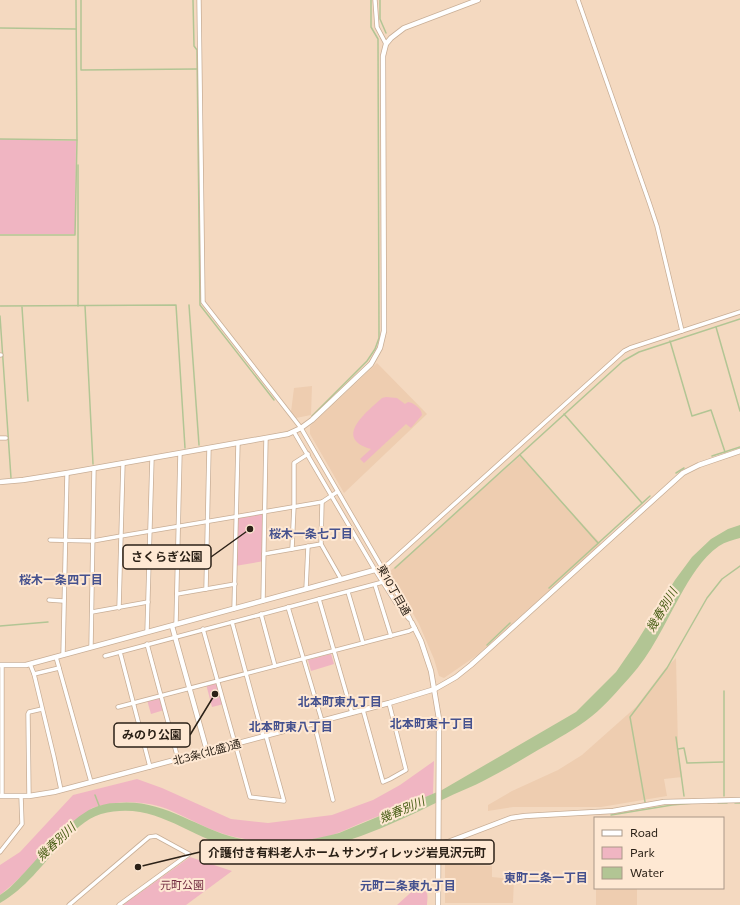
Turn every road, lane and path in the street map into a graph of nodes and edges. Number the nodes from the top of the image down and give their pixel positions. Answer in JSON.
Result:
{"nodes":[{"id":1,"x":199,"y":0,"type":"edge"},
{"id":2,"x":376,"y":0,"type":"edge"},
{"id":3,"x":478,"y":0,"type":"edge"},
{"id":4,"x":578,"y":0,"type":"edge"},
{"id":5,"x":386,"y":44,"type":"junction"},
{"id":6,"x":740,"y":312,"type":"edge"},
{"id":7,"x":682,"y":331,"type":"junction"},
{"id":8,"x":301,"y":428,"type":"junction"},
{"id":9,"x":294,"y":432,"type":"junction"},
{"id":10,"x":0,"y":438,"type":"edge"},
{"id":11,"x":6,"y":438,"type":"dead end"},
{"id":12,"x":266,"y":438,"type":"junction"},
{"id":13,"x":238,"y":443,"type":"junction"},
{"id":14,"x":209,"y":448,"type":"junction"},
{"id":15,"x":740,"y":452,"type":"edge"},
{"id":16,"x":180,"y":453,"type":"junction"},
{"id":17,"x":308,"y":454,"type":"junction"},
{"id":18,"x":152,"y":458,"type":"junction"},
{"id":19,"x":123,"y":463,"type":"junction"},
{"id":20,"x":94,"y":468,"type":"junction"},
{"id":21,"x":66,"y":473,"type":"junction"},
{"id":22,"x":0,"y":482,"type":"edge"},
{"id":23,"x":337,"y":492,"type":"junction"},
{"id":24,"x":332,"y":495,"type":"junction"},
{"id":25,"x":322,"y":502,"type":"junction"},
{"id":26,"x":294,"y":506,"type":"junction"},
{"id":27,"x":265,"y":511,"type":"junction"},
{"id":28,"x":236,"y":516,"type":"junction"},
{"id":29,"x":208,"y":521,"type":"junction"},
{"id":30,"x":179,"y":526,"type":"junction"},
{"id":31,"x":150,"y":531,"type":"junction"},
{"id":32,"x":121,"y":536,"type":"junction"},
{"id":33,"x":50,"y":540,"type":"dead end"},
{"id":34,"x":64,"y":541,"type":"junction"},
{"id":35,"x":93,"y":541,"type":"junction"},
{"id":36,"x":321,"y":544,"type":"junction"},
{"id":37,"x":308,"y":546,"type":"junction"},
{"id":38,"x":292,"y":549,"type":"junction"},
{"id":39,"x":264,"y":554,"type":"junction"},
{"id":40,"x":382,"y":568,"type":"junction"},
{"id":41,"x":375,"y":570,"type":"junction"},
{"id":42,"x":341,"y":579,"type":"junction"},
{"id":43,"x":383,"y":582,"type":"junction"},
{"id":44,"x":235,"y":584,"type":"junction"},
{"id":45,"x":375,"y":585,"type":"junction"},
{"id":46,"x":206,"y":589,"type":"junction"},
{"id":47,"x":306,"y":589,"type":"junction"},
{"id":48,"x":348,"y":592,"type":"junction"},
{"id":49,"x":177,"y":594,"type":"junction"},
{"id":50,"x":319,"y":598,"type":"junction"},
{"id":51,"x":49,"y":600,"type":"dead end"},
{"id":52,"x":63,"y":601,"type":"junction"},
{"id":53,"x":263,"y":601,"type":"junction"},
{"id":54,"x":148,"y":602,"type":"junction"},
{"id":55,"x":288,"y":607,"type":"junction"},
{"id":56,"x":119,"y":608,"type":"junction"},
{"id":57,"x":234,"y":608,"type":"junction"},
{"id":58,"x":92,"y":612,"type":"junction"},
{"id":59,"x":261,"y":614,"type":"junction"},
{"id":60,"x":232,"y":622,"type":"junction"},
{"id":61,"x":412,"y":623,"type":"junction"},
{"id":62,"x":174,"y":625,"type":"junction"},
{"id":63,"x":415,"y":628,"type":"junction"},
{"id":64,"x":203,"y":629,"type":"junction"},
{"id":65,"x":147,"y":632,"type":"junction"},
{"id":66,"x":391,"y":636,"type":"junction"},
{"id":67,"x":175,"y":637,"type":"junction"},
{"id":68,"x":363,"y":643,"type":"junction"},
{"id":69,"x":147,"y":644,"type":"junction"},
{"id":70,"x":91,"y":647,"type":"junction"},
{"id":71,"x":334,"y":650,"type":"junction"},
{"id":72,"x":120,"y":652,"type":"junction"},
{"id":73,"x":63,"y":655,"type":"junction"},
{"id":74,"x":105,"y":656,"type":"dead end"},
{"id":75,"x":56,"y":657,"type":"junction"},
{"id":76,"x":303,"y":658,"type":"junction"},
{"id":77,"x":30,"y":664,"type":"junction"},
{"id":78,"x":1,"y":665,"type":"edge"},
{"id":79,"x":275,"y":666,"type":"junction"},
{"id":80,"x":59,"y":668,"type":"junction"},
{"id":81,"x":246,"y":673,"type":"junction"},
{"id":82,"x":34,"y":674,"type":"junction"},
{"id":83,"x":218,"y":680,"type":"junction"},
{"id":84,"x":189,"y":688,"type":"junction"},
{"id":85,"x":435,"y":689,"type":"junction"},
{"id":86,"x":161,"y":696,"type":"junction"},
{"id":87,"x":133,"y":703,"type":"junction"},
{"id":88,"x":389,"y":703,"type":"junction"},
{"id":89,"x":118,"y":707,"type":"dead end"},
{"id":90,"x":42,"y":709,"type":"junction"},
{"id":91,"x":363,"y":710,"type":"junction"},
{"id":92,"x":352,"y":713,"type":"junction"},
{"id":93,"x":322,"y":721,"type":"junction"},
{"id":94,"x":314,"y":723,"type":"junction"},
{"id":95,"x":265,"y":736,"type":"junction"},
{"id":96,"x":236,"y":744,"type":"junction"},
{"id":97,"x":207,"y":751,"type":"junction"},
{"id":98,"x":178,"y":759,"type":"junction"},
{"id":99,"x":150,"y":767,"type":"junction"},
{"id":100,"x":91,"y":782,"type":"junction"},
{"id":101,"x":60,"y":790,"type":"junction"},
{"id":102,"x":1,"y":796,"type":"edge"},
{"id":103,"x":21,"y":796,"type":"junction"},
{"id":104,"x":29,"y":796,"type":"junction"},
{"id":105,"x":333,"y":800,"type":"dead end"},
{"id":106,"x":740,"y":800,"type":"edge"},
{"id":107,"x":439,"y":844,"type":"junction"},
{"id":108,"x":0,"y":852,"type":"edge"},
{"id":109,"x":69,"y":905,"type":"edge"},
{"id":110,"x":119,"y":905,"type":"edge"},
{"id":111,"x":438,"y":905,"type":"edge"}],
"edges":[{"from":1,"to":8,"type":"street","name":"東10丁目通"},
{"from":2,"to":5,"type":"street"},
{"from":3,"to":5,"type":"street"},
{"from":4,"to":7,"type":"street"},
{"from":5,"to":8,"type":"street"},
{"from":6,"to":7,"type":"street"},
{"from":7,"to":40,"type":"street"},
{"from":8,"to":9,"type":"street"},
{"from":8,"to":23,"type":"street","name":"東10丁目通"},
{"from":9,"to":12,"type":"street"},
{"from":9,"to":17,"type":"street"},
{"from":10,"to":11,"type":"street"},
{"from":12,"to":13,"type":"street"},
{"from":12,"to":27,"type":"street"},
{"from":13,"to":14,"type":"street"},
{"from":13,"to":28,"type":"street"},
{"from":14,"to":16,"type":"street"},
{"from":14,"to":29,"type":"street"},
{"from":15,"to":85,"type":"street","name":"北3条(北盛)通"},
{"from":16,"to":18,"type":"street"},
{"from":16,"to":30,"type":"street"},
{"from":17,"to":24,"type":"street"},
{"from":17,"to":26,"type":"street"},
{"from":18,"to":19,"type":"street"},
{"from":18,"to":31,"type":"street"},
{"from":19,"to":20,"type":"street"},
{"from":19,"to":32,"type":"street"},
{"from":20,"to":21,"type":"street"},
{"from":20,"to":35,"type":"street"},
{"from":21,"to":22,"type":"street"},
{"from":21,"to":34,"type":"street"},
{"from":23,"to":24,"type":"street"},
{"from":23,"to":40,"type":"street","name":"東10丁目通"},
{"from":24,"to":25,"type":"street"},
{"from":24,"to":41,"type":"street"},
{"from":25,"to":26,"type":"street"},
{"from":25,"to":36,"type":"street"},
{"from":26,"to":27,"type":"street"},
{"from":26,"to":38,"type":"street"},
{"from":27,"to":28,"type":"street"},
{"from":27,"to":39,"type":"street"},
{"from":28,"to":29,"type":"street"},
{"from":28,"to":44,"type":"street"},
{"from":29,"to":30,"type":"street"},
{"from":29,"to":46,"type":"street"},
{"from":30,"to":31,"type":"street"},
{"from":30,"to":49,"type":"street"},
{"from":31,"to":32,"type":"street"},
{"from":31,"to":54,"type":"street"},
{"from":32,"to":35,"type":"street"},
{"from":32,"to":56,"type":"street"},
{"from":33,"to":34,"type":"street"},
{"from":34,"to":35,"type":"street"},
{"from":34,"to":52,"type":"street"},
{"from":35,"to":58,"type":"street"},
{"from":36,"to":37,"type":"street"},
{"from":36,"to":42,"type":"street"},
{"from":37,"to":38,"type":"street"},
{"from":37,"to":47,"type":"street"},
{"from":38,"to":39,"type":"street"},
{"from":39,"to":53,"type":"street"},
{"from":40,"to":41,"type":"street"},
{"from":40,"to":61,"type":"street","name":"東10丁目通"},
{"from":41,"to":42,"type":"street"},
{"from":41,"to":43,"type":"street"},
{"from":42,"to":47,"type":"street"},
{"from":43,"to":45,"type":"street"},
{"from":43,"to":61,"type":"street"},
{"from":44,"to":46,"type":"street"},
{"from":44,"to":57,"type":"street"},
{"from":45,"to":48,"type":"street"},
{"from":45,"to":66,"type":"street"},
{"from":46,"to":49,"type":"street"},
{"from":47,"to":53,"type":"street"},
{"from":48,"to":50,"type":"street"},
{"from":48,"to":68,"type":"street"},
{"from":49,"to":62,"type":"street"},
{"from":50,"to":55,"type":"street"},
{"from":50,"to":71,"type":"street"},
{"from":51,"to":52,"type":"street"},
{"from":52,"to":73,"type":"street"},
{"from":53,"to":57,"type":"street"},
{"from":54,"to":56,"type":"street"},
{"from":54,"to":65,"type":"street"},
{"from":55,"to":59,"type":"street"},
{"from":55,"to":76,"type":"street"},
{"from":56,"to":58,"type":"street"},
{"from":57,"to":62,"type":"street"},
{"from":58,"to":70,"type":"street"},
{"from":59,"to":60,"type":"street"},
{"from":59,"to":79,"type":"street"},
{"from":60,"to":64,"type":"street"},
{"from":60,"to":81,"type":"street"},
{"from":61,"to":63,"type":"street","name":"東10丁目通"},
{"from":62,"to":65,"type":"street"},
{"from":62,"to":67,"type":"street"},
{"from":63,"to":66,"type":"street"},
{"from":63,"to":85,"type":"street","name":"東10丁目通"},
{"from":64,"to":67,"type":"street"},
{"from":64,"to":83,"type":"street"},
{"from":65,"to":70,"type":"street"},
{"from":66,"to":68,"type":"street"},
{"from":67,"to":69,"type":"street"},
{"from":67,"to":84,"type":"street"},
{"from":68,"to":71,"type":"street"},
{"from":69,"to":72,"type":"street"},
{"from":69,"to":86,"type":"street"},
{"from":70,"to":73,"type":"street"},
{"from":71,"to":76,"type":"street"},
{"from":71,"to":92,"type":"street"},
{"from":72,"to":74,"type":"street"},
{"from":72,"to":87,"type":"street"},
{"from":73,"to":75,"type":"street"},
{"from":75,"to":77,"type":"street"},
{"from":75,"to":80,"type":"street"},
{"from":76,"to":79,"type":"street"},
{"from":76,"to":93,"type":"street"},
{"from":77,"to":78,"type":"street"},
{"from":77,"to":82,"type":"street"},
{"from":78,"to":102,"type":"street"},
{"from":79,"to":81,"type":"street"},
{"from":80,"to":82,"type":"street"},
{"from":80,"to":100,"type":"street"},
{"from":81,"to":83,"type":"street"},
{"from":81,"to":95,"type":"street"},
{"from":82,"to":90,"type":"street"},
{"from":83,"to":84,"type":"street"},
{"from":83,"to":96,"type":"street"},
{"from":84,"to":86,"type":"street"},
{"from":84,"to":97,"type":"street"},
{"from":85,"to":88,"type":"street","name":"北3条(北盛)通"},
{"from":85,"to":107,"type":"street","name":"東10丁目通"},
{"from":86,"to":87,"type":"street"},
{"from":86,"to":98,"type":"street"},
{"from":87,"to":89,"type":"street"},
{"from":87,"to":99,"type":"street"},
{"from":88,"to":91,"type":"street","name":"北3条(北盛)通"},
{"from":88,"to":91,"type":"street"},
{"from":90,"to":101,"type":"street"},
{"from":90,"to":104,"type":"street"},
{"from":91,"to":92,"type":"street","name":"北3条(北盛)通"},
{"from":92,"to":93,"type":"street","name":"北3条(北盛)通"},
{"from":93,"to":94,"type":"street","name":"北3条(北盛)通"},
{"from":94,"to":95,"type":"street","name":"北3条(北盛)通"},
{"from":94,"to":105,"type":"street"},
{"from":95,"to":96,"type":"street","name":"北3条(北盛)通"},
{"from":95,"to":96,"type":"street"},
{"from":96,"to":97,"type":"street","name":"北3条(北盛)通"},
{"from":97,"to":98,"type":"street","name":"北3条(北盛)通"},
{"from":98,"to":99,"type":"street","name":"北3条(北盛)通"},
{"from":99,"to":100,"type":"street","name":"北3条(北盛)通"},
{"from":100,"to":101,"type":"street","name":"北3条(北盛)通"},
{"from":101,"to":104,"type":"street","name":"北3条(北盛)通"},
{"from":102,"to":103,"type":"street","name":"北3条(北盛)通"},
{"from":103,"to":104,"type":"street","name":"北3条(北盛)通"},
{"from":103,"to":108,"type":"street"},
{"from":106,"to":107,"type":"street"},
{"from":107,"to":111,"type":"street"},
{"from":109,"to":110,"type":"street"}]}
